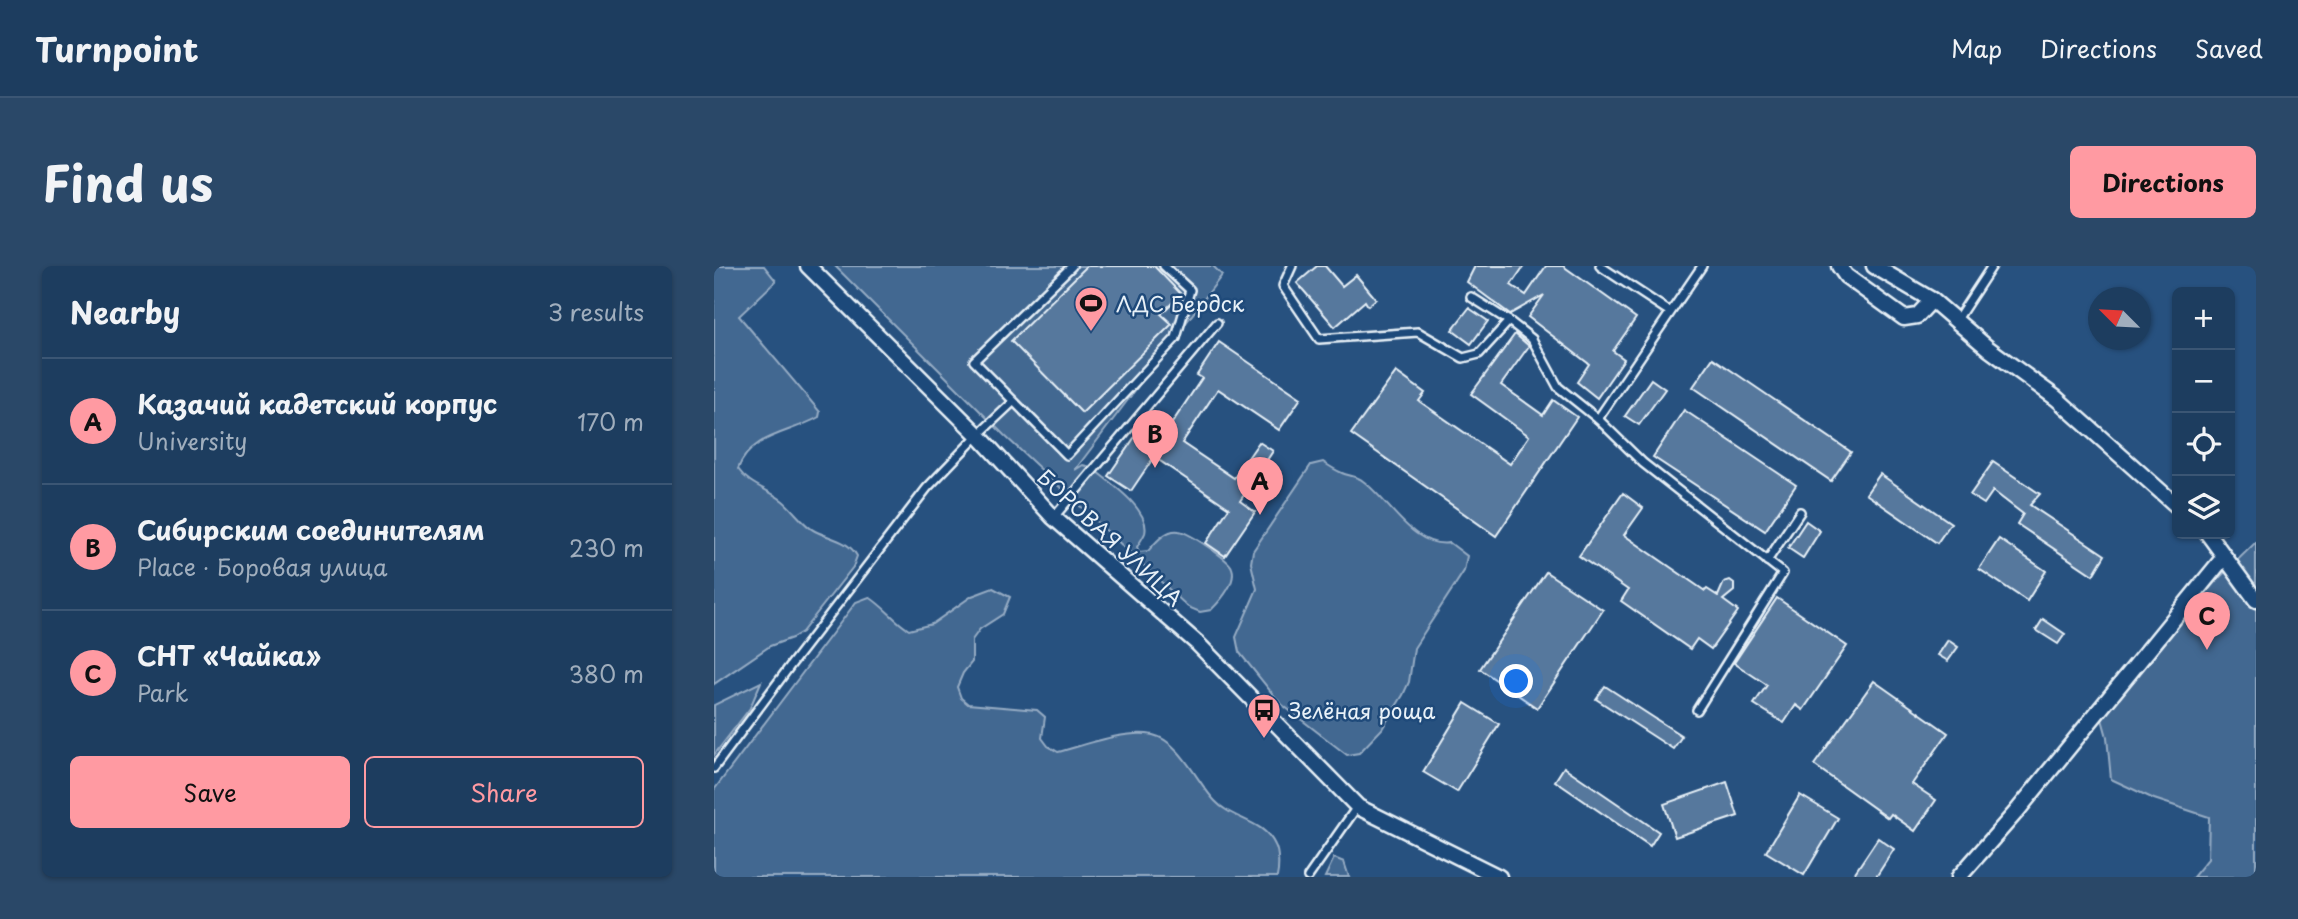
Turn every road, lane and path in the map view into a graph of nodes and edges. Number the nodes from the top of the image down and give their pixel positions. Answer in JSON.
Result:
{"nodes":[{"id":1,"x":808,"y":266,"type":"edge"},
{"id":2,"x":1072,"y":266,"type":"edge"},
{"id":3,"x":1164,"y":266,"type":"edge"},
{"id":4,"x":1292,"y":266,"type":"edge"},
{"id":5,"x":1600,"y":266,"type":"edge"},
{"id":6,"x":1702,"y":266,"type":"edge"},
{"id":7,"x":1839,"y":266,"type":"edge"},
{"id":8,"x":1874,"y":266,"type":"edge"},
{"id":9,"x":1992,"y":266,"type":"edge"},
{"id":10,"x":1471,"y":297,"type":"dead end"},
{"id":11,"x":1932,"y":300,"type":"junction"},
{"id":12,"x":1670,"y":312,"type":"junction"},
{"id":13,"x":1509,"y":321,"type":"junction"},
{"id":14,"x":1956,"y":321,"type":"junction"},
{"id":15,"x":1217,"y":323,"type":"dead end"},
{"id":16,"x":1013,"y":402,"type":"junction"},
{"id":17,"x":1598,"y":419,"type":"junction"},
{"id":18,"x":978,"y":435,"type":"junction"},
{"id":19,"x":2172,"y":502,"type":"edge"},
{"id":20,"x":1800,"y":512,"type":"dead end"},
{"id":21,"x":1054,"y":517,"type":"junction"},
{"id":22,"x":2211,"y":539,"type":"edge"},
{"id":23,"x":2224,"y":558,"type":"junction"},
{"id":24,"x":1767,"y":561,"type":"junction"},
{"id":25,"x":2256,"y":600,"type":"edge"},
{"id":26,"x":1697,"y":710,"type":"dead end"},
{"id":27,"x":714,"y":768,"type":"edge"},
{"id":28,"x":1358,"y":807,"type":"junction"},
{"id":29,"x":1308,"y":877,"type":"edge"},
{"id":30,"x":1499,"y":877,"type":"edge"},
{"id":31,"x":1959,"y":877,"type":"edge"}],
"edges":[{"from":1,"to":18,"type":"street","name":"БОРОВАЯ УЛИЦА"},
{"from":2,"to":16,"type":"lane"},
{"from":3,"to":16,"type":"lane"},
{"from":4,"to":13,"type":"lane"},
{"from":5,"to":12,"type":"lane"},
{"from":6,"to":12,"type":"lane"},
{"from":7,"to":11,"type":"street"},
{"from":8,"to":11,"type":"street"},
{"from":9,"to":14,"type":"lane"},
{"from":10,"to":13,"type":"lane"},
{"from":11,"to":14,"type":"street"},
{"from":12,"to":17,"type":"lane"},
{"from":13,"to":17,"type":"lane"},
{"from":14,"to":19,"type":"street"},
{"from":15,"to":21,"type":"lane"},
{"from":16,"to":18,"type":"lane"},
{"from":17,"to":24,"type":"lane"},
{"from":18,"to":21,"type":"street","name":"БОРОВАЯ УЛИЦА"},
{"from":18,"to":27,"type":"lane"},
{"from":20,"to":24,"type":"lane"},
{"from":21,"to":28,"type":"street","name":"БОРОВАЯ УЛИЦА"},
{"from":22,"to":23,"type":"street"},
{"from":23,"to":25,"type":"street"},
{"from":23,"to":31,"type":"street"},
{"from":24,"to":26,"type":"lane"},
{"from":28,"to":29,"type":"lane"},
{"from":28,"to":30,"type":"street","name":"БОРОВАЯ УЛИЦА"}]}
